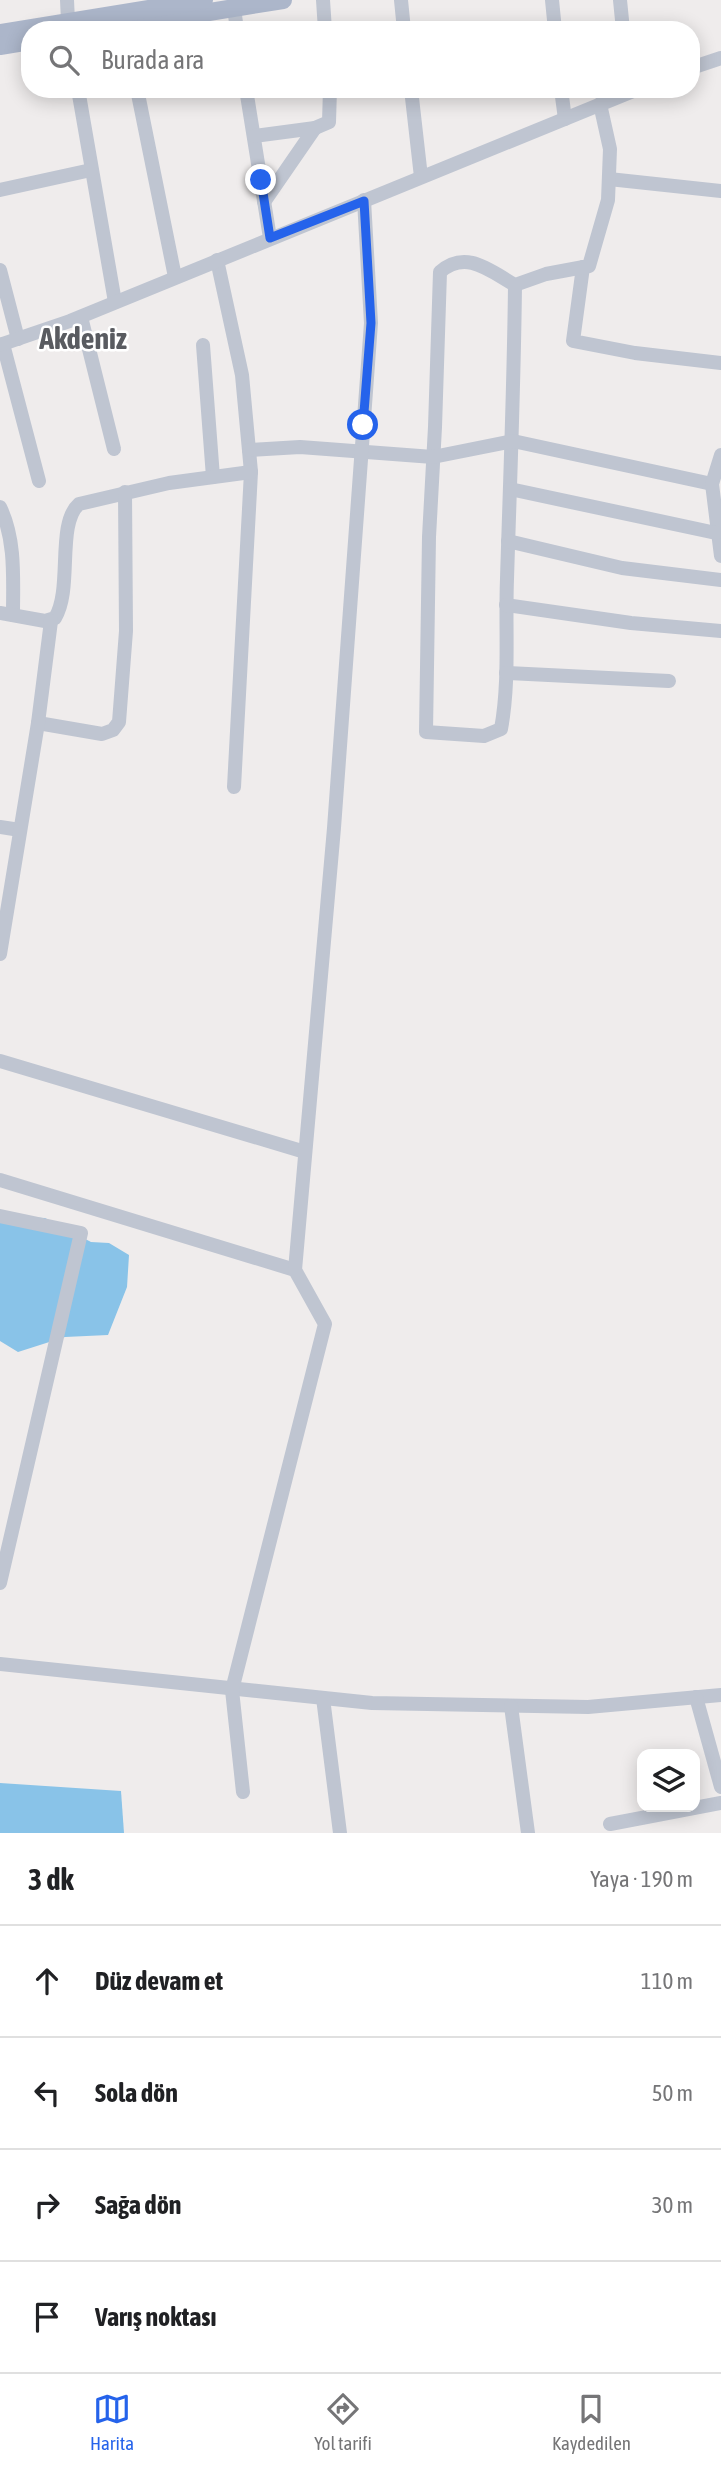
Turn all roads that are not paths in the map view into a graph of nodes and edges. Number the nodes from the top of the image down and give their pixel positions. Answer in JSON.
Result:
{"nodes":[{"id":1,"x":67,"y":0,"type":"edge"},
{"id":2,"x":204,"y":0,"type":"edge"},
{"id":3,"x":283,"y":0,"type":"edge"},
{"id":4,"x":323,"y":0,"type":"edge"},
{"id":5,"x":401,"y":0,"type":"edge"},
{"id":6,"x":552,"y":0,"type":"edge"},
{"id":7,"x":620,"y":0,"type":"edge"},
{"id":8,"x":242,"y":5,"type":"edge"},
{"id":9,"x":68,"y":21,"type":"joint"},
{"id":10,"x":160,"y":21,"type":"edge"},
{"id":11,"x":324,"y":21,"type":"edge"},
{"id":12,"x":403,"y":21,"type":"edge"},
{"id":13,"x":554,"y":21,"type":"edge"},
{"id":14,"x":622,"y":21,"type":"edge"},
{"id":15,"x":21,"y":29,"type":"edge"},
{"id":16,"x":0,"y":33,"type":"edge"},
{"id":17,"x":21,"y":42,"type":"edge"},
{"id":18,"x":0,"y":46,"type":"edge"},
{"id":19,"x":721,"y":58,"type":"edge"},
{"id":20,"x":700,"y":65,"type":"edge"},
{"id":21,"x":79,"y":98,"type":"edge"},
{"id":22,"x":138,"y":98,"type":"edge"},
{"id":23,"x":248,"y":98,"type":"edge"},
{"id":24,"x":330,"y":98,"type":"edge"},
{"id":25,"x":412,"y":98,"type":"edge"},
{"id":26,"x":562,"y":98,"type":"edge"},
{"id":27,"x":615,"y":98,"type":"edge"},
{"id":28,"x":600,"y":104,"type":"junction"},
{"id":29,"x":565,"y":119,"type":"junction"},
{"id":30,"x":315,"y":128,"type":"junction"},
{"id":31,"x":254,"y":136,"type":"junction"},
{"id":32,"x":91,"y":170,"type":"junction"},
{"id":33,"x":421,"y":177,"type":"junction"},
{"id":34,"x":609,"y":179,"type":"junction"},
{"id":35,"x":0,"y":190,"type":"edge"},
{"id":36,"x":721,"y":191,"type":"edge"},
{"id":37,"x":364,"y":201,"type":"junction"},
{"id":38,"x":264,"y":202,"type":"junction"},
{"id":39,"x":270,"y":238,"type":"junction"},
{"id":40,"x":217,"y":260,"type":"junction"},
{"id":41,"x":583,"y":267,"type":"junction"},
{"id":42,"x":0,"y":270,"type":"edge"},
{"id":43,"x":175,"y":277,"type":"junction"},
{"id":44,"x":515,"y":285,"type":"junction"},
{"id":45,"x":115,"y":302,"type":"junction"},
{"id":46,"x":80,"y":317,"type":"junction"},
{"id":47,"x":18,"y":339,"type":"junction"},
{"id":48,"x":2,"y":344,"type":"edge"},
{"id":49,"x":203,"y":345,"type":"dead end"},
{"id":50,"x":721,"y":363,"type":"edge"},
{"id":51,"x":513,"y":441,"type":"junction"},
{"id":52,"x":114,"y":449,"type":"dead end"},
{"id":53,"x":249,"y":450,"type":"junction"},
{"id":54,"x":361,"y":451,"type":"junction"},
{"id":55,"x":433,"y":457,"type":"junction"},
{"id":56,"x":720,"y":459,"type":"edge"},
{"id":57,"x":251,"y":472,"type":"junction"},
{"id":58,"x":212,"y":477,"type":"junction"},
{"id":59,"x":39,"y":481,"type":"dead end"},
{"id":60,"x":712,"y":484,"type":"junction"},
{"id":61,"x":509,"y":489,"type":"junction"},
{"id":62,"x":125,"y":492,"type":"junction"},
{"id":63,"x":0,"y":506,"type":"edge"},
{"id":64,"x":716,"y":533,"type":"junction"},
{"id":65,"x":508,"y":541,"type":"junction"},
{"id":66,"x":721,"y":556,"type":"edge"},
{"id":67,"x":721,"y":580,"type":"edge"},
{"id":68,"x":506,"y":605,"type":"junction"},
{"id":69,"x":6,"y":614,"type":"edge"},
{"id":70,"x":51,"y":621,"type":"junction"},
{"id":71,"x":721,"y":631,"type":"edge"},
{"id":72,"x":506,"y":673,"type":"junction"},
{"id":73,"x":669,"y":681,"type":"dead end"},
{"id":74,"x":38,"y":723,"type":"junction"},
{"id":75,"x":234,"y":788,"type":"dead end"},
{"id":76,"x":0,"y":827,"type":"edge"},
{"id":77,"x":20,"y":830,"type":"junction"},
{"id":78,"x":0,"y":954,"type":"edge"},
{"id":79,"x":0,"y":1061,"type":"edge"},
{"id":80,"x":305,"y":1152,"type":"junction"},
{"id":81,"x":0,"y":1180,"type":"edge"},
{"id":82,"x":0,"y":1216,"type":"edge"},
{"id":83,"x":295,"y":1270,"type":"junction"},
{"id":84,"x":0,"y":1583,"type":"edge"},
{"id":85,"x":0,"y":1664,"type":"edge"},
{"id":86,"x":232,"y":1690,"type":"junction"},
{"id":87,"x":721,"y":1695,"type":"edge"},
{"id":88,"x":696,"y":1697,"type":"junction"},
{"id":89,"x":323,"y":1698,"type":"junction"},
{"id":90,"x":511,"y":1706,"type":"junction"},
{"id":91,"x":721,"y":1787,"type":"edge"},
{"id":92,"x":243,"y":1792,"type":"dead end"},
{"id":93,"x":721,"y":1802,"type":"edge"},
{"id":94,"x":610,"y":1824,"type":"dead end"},
{"id":95,"x":340,"y":1833,"type":"edge"},
{"id":96,"x":528,"y":1833,"type":"edge"}],
"edges":[{"from":1,"to":9,"type":"street"},
{"from":2,"to":9,"type":"main road"},
{"from":3,"to":8,"type":"main road"},
{"from":4,"to":11,"type":"street"},
{"from":5,"to":12,"type":"street"},
{"from":6,"to":13,"type":"street"},
{"from":7,"to":14,"type":"street"},
{"from":8,"to":10,"type":"main road"},
{"from":15,"to":16,"type":"main road"},
{"from":17,"to":18,"type":"main road"},
{"from":19,"to":20,"type":"street"},
{"from":21,"to":32,"type":"street"},
{"from":22,"to":43,"type":"street"},
{"from":23,"to":31,"type":"street"},
{"from":24,"to":30,"type":"street"},
{"from":25,"to":33,"type":"street"},
{"from":26,"to":29,"type":"street"},
{"from":27,"to":28,"type":"street"},
{"from":28,"to":29,"type":"street"},
{"from":28,"to":34,"type":"street"},
{"from":29,"to":33,"type":"street"},
{"from":30,"to":31,"type":"street"},
{"from":30,"to":38,"type":"street"},
{"from":31,"to":38,"type":"street"},
{"from":32,"to":35,"type":"street"},
{"from":32,"to":45,"type":"street"},
{"from":33,"to":37,"type":"street"},
{"from":34,"to":36,"type":"street"},
{"from":34,"to":41,"type":"street"},
{"from":37,"to":39,"type":"street"},
{"from":37,"to":54,"type":"street"},
{"from":38,"to":39,"type":"street"},
{"from":39,"to":40,"type":"street"},
{"from":40,"to":43,"type":"street"},
{"from":40,"to":53,"type":"street"},
{"from":41,"to":44,"type":"street"},
{"from":41,"to":50,"type":"street"},
{"from":42,"to":47,"type":"street"},
{"from":43,"to":45,"type":"street"},
{"from":44,"to":51,"type":"street"},
{"from":44,"to":55,"type":"street"},
{"from":45,"to":46,"type":"street"},
{"from":46,"to":47,"type":"street"},
{"from":46,"to":52,"type":"street"},
{"from":47,"to":48,"type":"street"},
{"from":48,"to":59,"type":"street"},
{"from":49,"to":58,"type":"street"},
{"from":51,"to":55,"type":"street"},
{"from":51,"to":60,"type":"street"},
{"from":51,"to":61,"type":"street"},
{"from":53,"to":54,"type":"street"},
{"from":53,"to":57,"type":"street"},
{"from":54,"to":55,"type":"street"},
{"from":54,"to":80,"type":"street"},
{"from":55,"to":72,"type":"street"},
{"from":56,"to":60,"type":"street"},
{"from":57,"to":58,"type":"street"},
{"from":57,"to":75,"type":"street"},
{"from":58,"to":62,"type":"street"},
{"from":60,"to":64,"type":"street"},
{"from":61,"to":64,"type":"street"},
{"from":61,"to":65,"type":"street"},
{"from":62,"to":70,"type":"street"},
{"from":62,"to":74,"type":"street"},
{"from":63,"to":69,"type":"street"},
{"from":64,"to":66,"type":"street"},
{"from":65,"to":67,"type":"street"},
{"from":65,"to":68,"type":"street"},
{"from":68,"to":71,"type":"street"},
{"from":68,"to":72,"type":"street"},
{"from":69,"to":70,"type":"street"},
{"from":70,"to":74,"type":"street"},
{"from":72,"to":73,"type":"street"},
{"from":74,"to":77,"type":"street"},
{"from":76,"to":77,"type":"street"},
{"from":77,"to":78,"type":"street"},
{"from":79,"to":80,"type":"street"},
{"from":80,"to":83,"type":"street"},
{"from":81,"to":83,"type":"street"},
{"from":82,"to":84,"type":"street"},
{"from":83,"to":86,"type":"street"},
{"from":85,"to":86,"type":"street"},
{"from":86,"to":89,"type":"street"},
{"from":86,"to":92,"type":"street"},
{"from":87,"to":88,"type":"street"},
{"from":88,"to":90,"type":"street"},
{"from":88,"to":91,"type":"street"},
{"from":89,"to":90,"type":"street"},
{"from":89,"to":95,"type":"street"},
{"from":90,"to":96,"type":"street"},
{"from":93,"to":94,"type":"street"}]}
